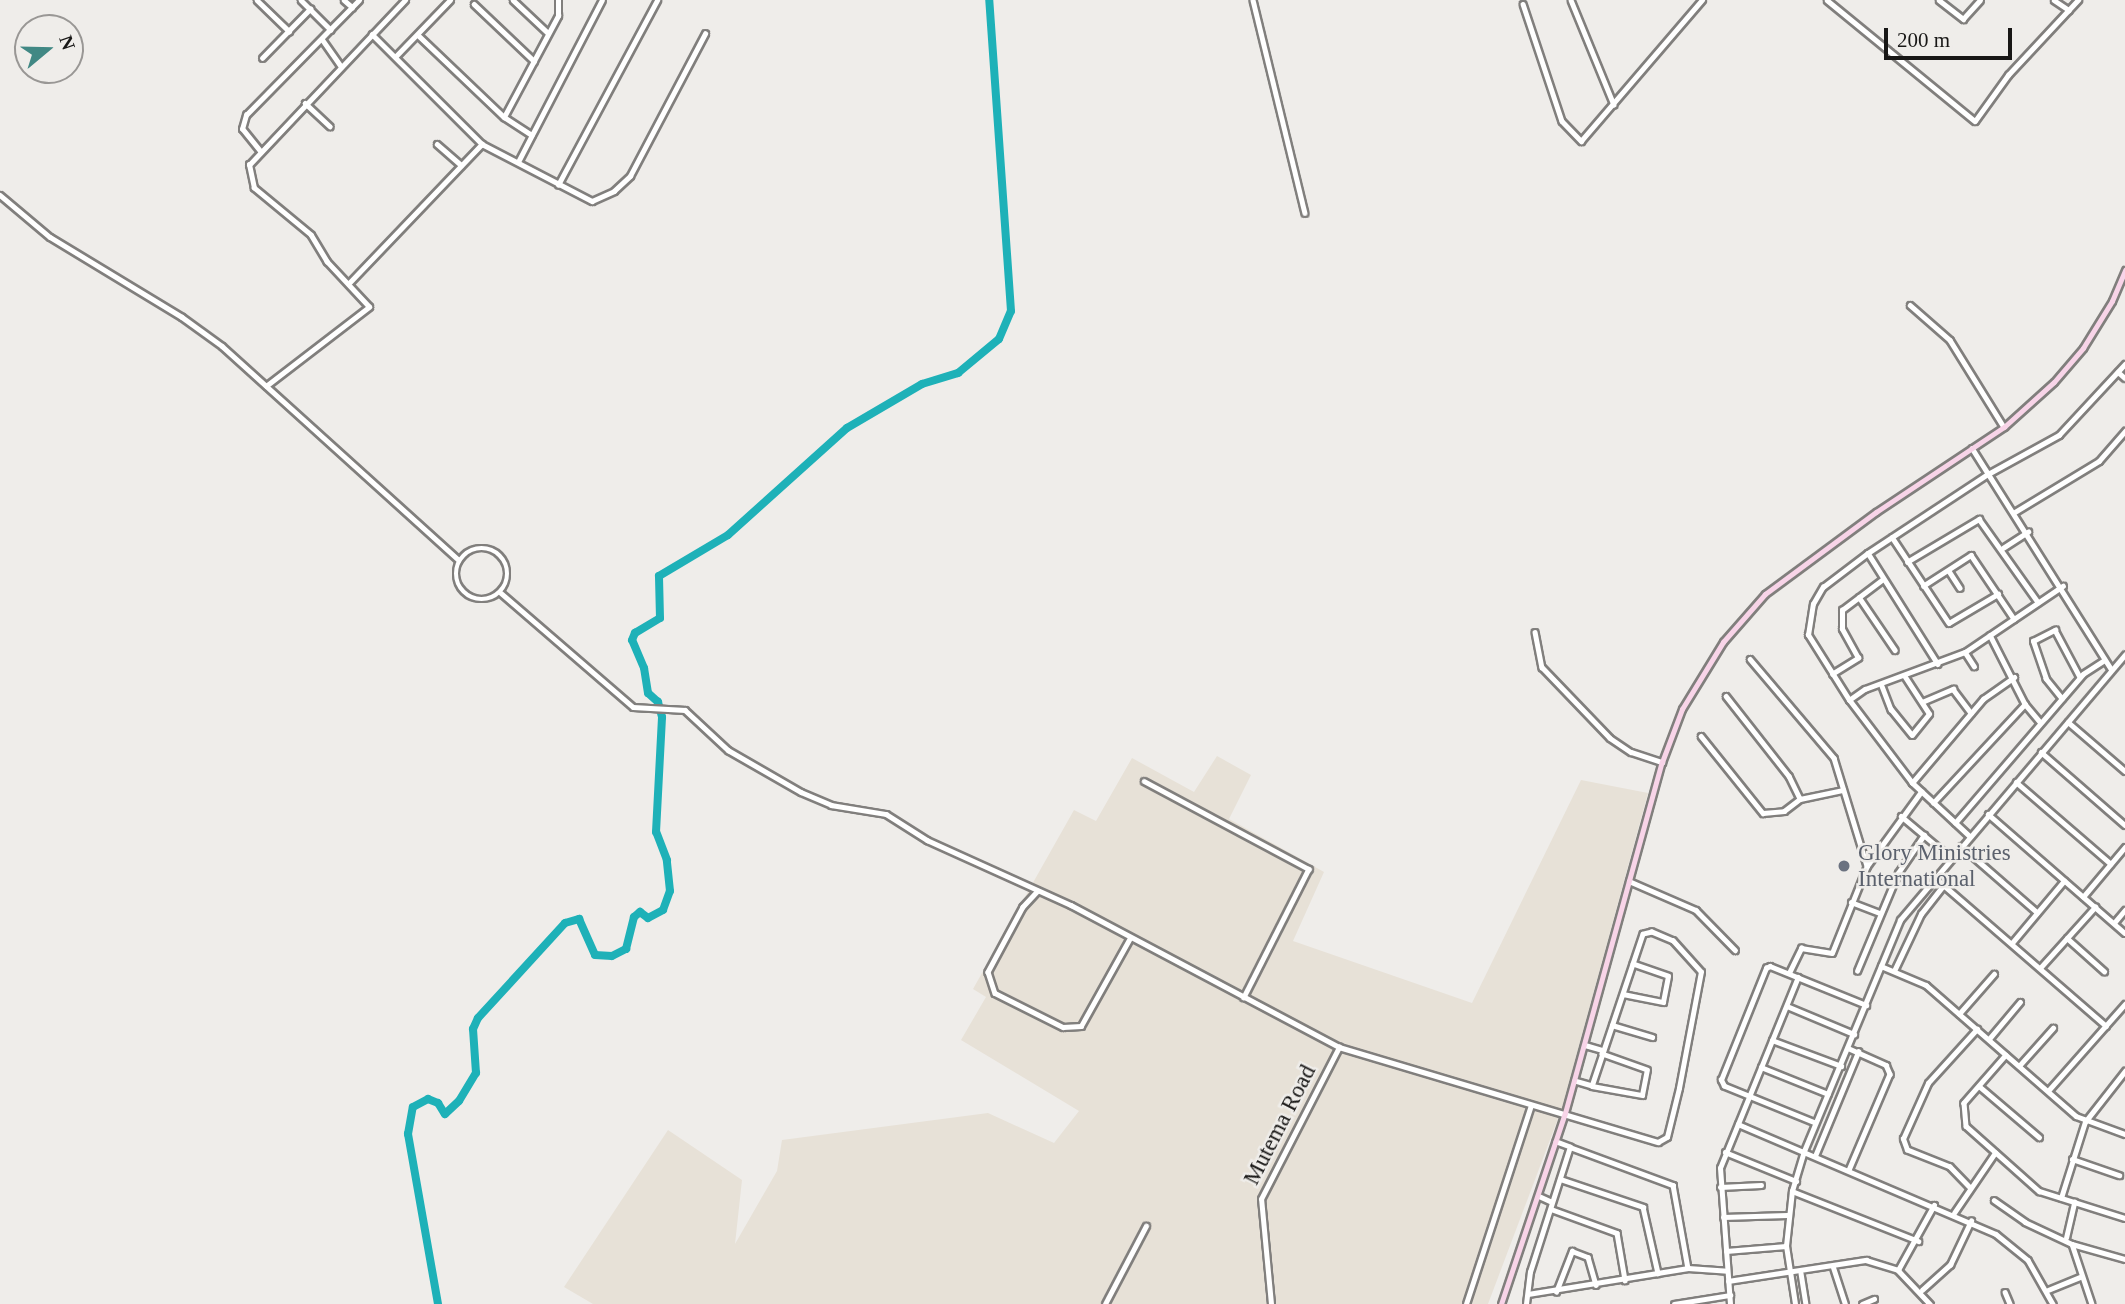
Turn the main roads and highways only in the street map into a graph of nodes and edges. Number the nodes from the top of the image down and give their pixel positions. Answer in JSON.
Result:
{"nodes":[{"id":1,"x":2125,"y":271,"type":"edge"},
{"id":2,"x":1501,"y":1304,"type":"edge"}],
"edges":[{"from":1,"to":2,"type":"main road"}]}
